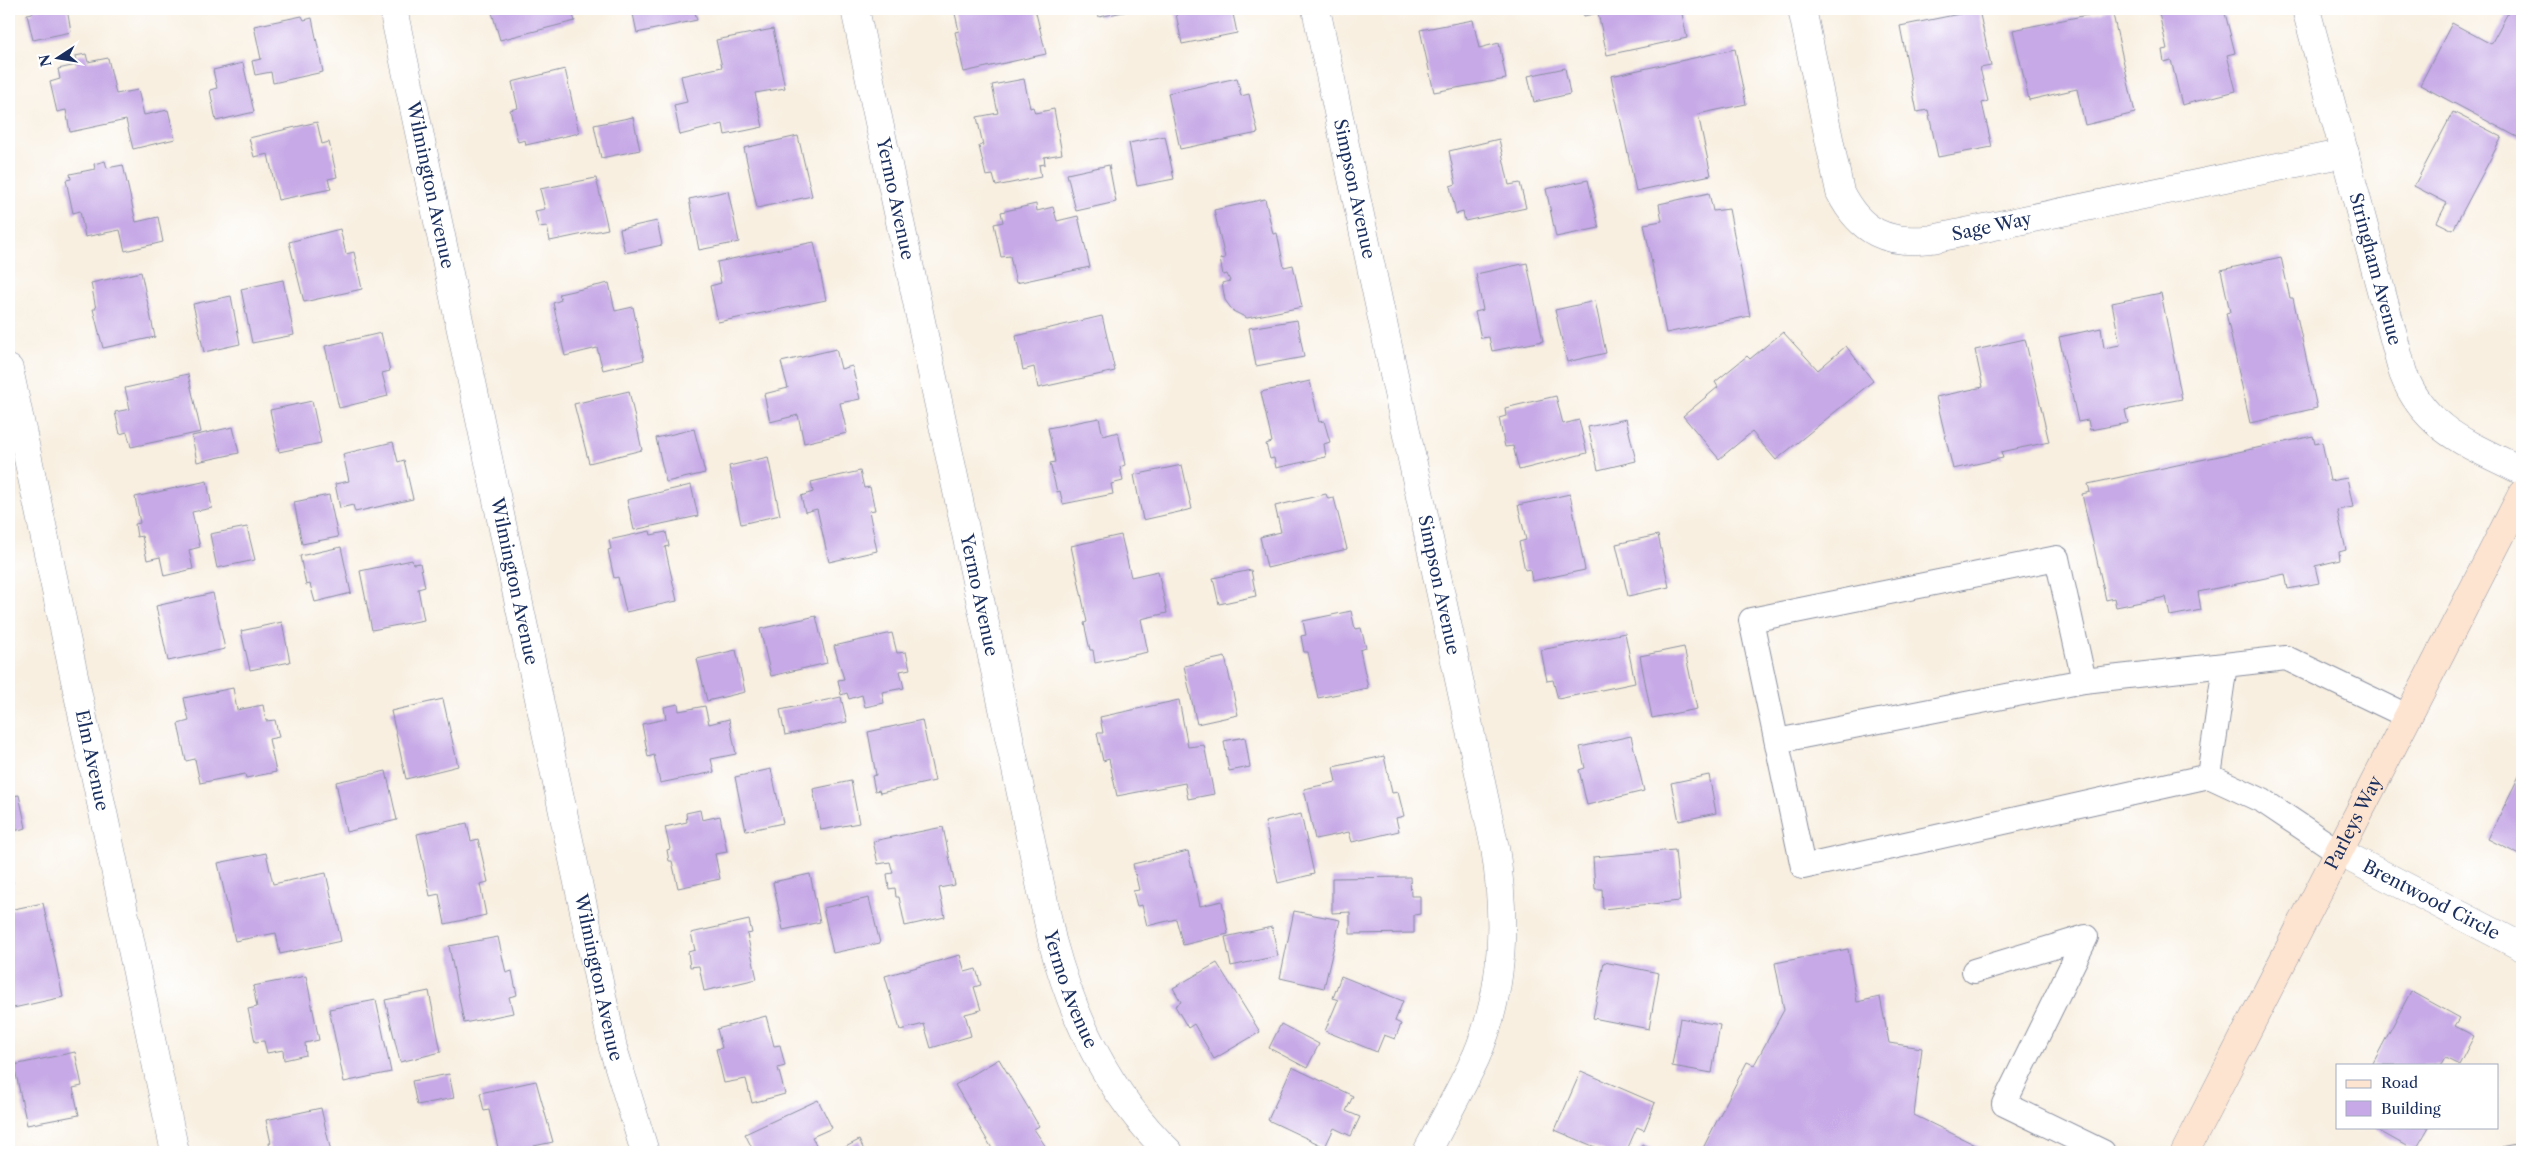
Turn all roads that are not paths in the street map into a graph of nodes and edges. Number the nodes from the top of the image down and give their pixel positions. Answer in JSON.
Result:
{"nodes":[{"id":1,"x":394,"y":9,"type":"edge"},
{"id":2,"x":855,"y":9,"type":"edge"},
{"id":3,"x":1316,"y":9,"type":"edge"},
{"id":4,"x":1802,"y":9,"type":"edge"},
{"id":5,"x":2306,"y":9,"type":"edge"},
{"id":6,"x":2344,"y":153,"type":"junction"},
{"id":7,"x":9,"y":369,"type":"edge"},
{"id":8,"x":2522,"y":471,"type":"edge"},
{"id":9,"x":2522,"y":494,"type":"edge"},
{"id":10,"x":2226,"y":665,"type":"junction"},
{"id":11,"x":2084,"y":681,"type":"junction"},
{"id":12,"x":2408,"y":717,"type":"junction"},
{"id":13,"x":1777,"y":741,"type":"junction"},
{"id":14,"x":2209,"y":776,"type":"junction"},
{"id":15,"x":2339,"y":852,"type":"junction"},
{"id":16,"x":2522,"y":947,"type":"edge"},
{"id":17,"x":1974,"y":971,"type":"dead end"},
{"id":18,"x":175,"y":1152,"type":"edge"},
{"id":19,"x":645,"y":1152,"type":"edge"},
{"id":20,"x":1169,"y":1152,"type":"edge"},
{"id":21,"x":1427,"y":1152,"type":"edge"},
{"id":22,"x":2103,"y":1152,"type":"edge"},
{"id":23,"x":2185,"y":1152,"type":"edge"}],
"edges":[{"from":1,"to":19,"type":"street","name":"Wilmington Avenue"},
{"from":2,"to":20,"type":"street","name":"Yermo Avenue"},
{"from":3,"to":21,"type":"street","name":"Simpson Avenue"},
{"from":4,"to":6,"type":"street","name":"Sage Way"},
{"from":5,"to":6,"type":"street","name":"Stringham Avenue"},
{"from":6,"to":8,"type":"street","name":"Stringham Avenue"},
{"from":7,"to":18,"type":"street","name":"Elm Avenue"},
{"from":9,"to":12,"type":"main road","name":"Parleys Way"},
{"from":10,"to":11,"type":"lane"},
{"from":10,"to":12,"type":"lane"},
{"from":10,"to":14,"type":"lane"},
{"from":11,"to":13,"type":"lane"},
{"from":11,"to":13,"type":"lane"},
{"from":12,"to":15,"type":"main road","name":"Parleys Way"},
{"from":13,"to":14,"type":"lane"},
{"from":14,"to":15,"type":"lane"},
{"from":15,"to":16,"type":"street","name":"Brentwood Circle"},
{"from":15,"to":23,"type":"main road","name":"Parleys Way"},
{"from":17,"to":22,"type":"lane"}]}
